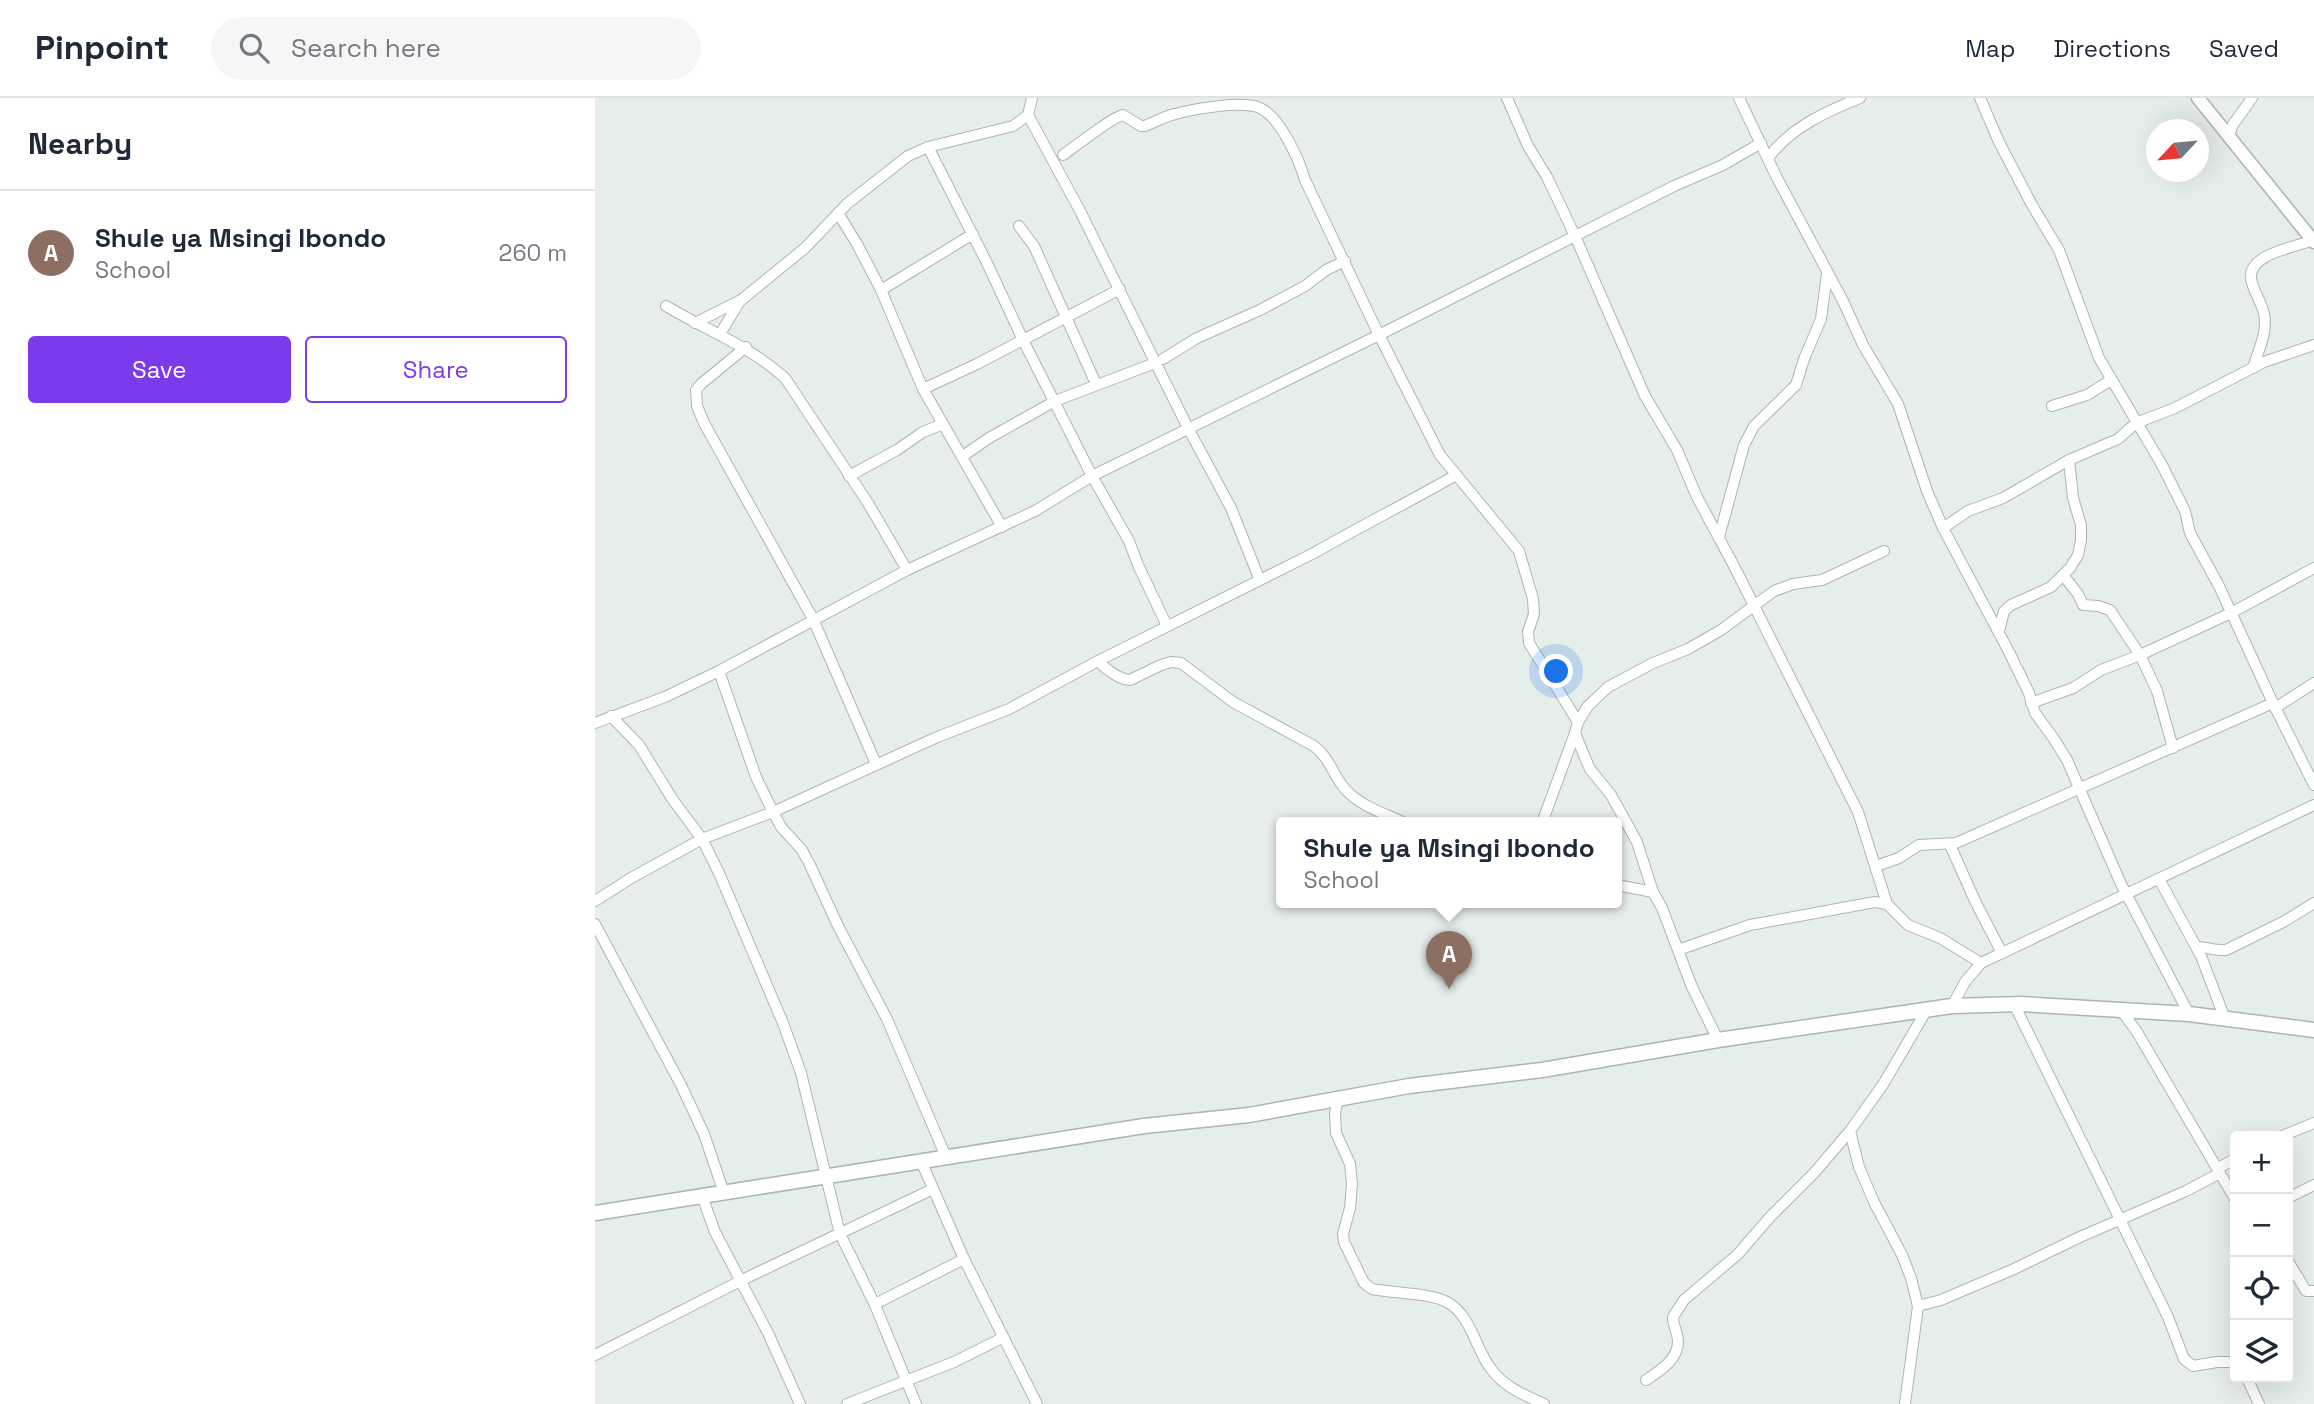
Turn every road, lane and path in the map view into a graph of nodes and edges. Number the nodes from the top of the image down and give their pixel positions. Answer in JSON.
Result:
{"nodes":[{"id":1,"x":1032,"y":98,"type":"edge"},
{"id":2,"x":1507,"y":98,"type":"edge"},
{"id":3,"x":1739,"y":98,"type":"edge"},
{"id":4,"x":1857,"y":98,"type":"edge"},
{"id":5,"x":1980,"y":98,"type":"edge"},
{"id":6,"x":2198,"y":98,"type":"edge"},
{"id":7,"x":2252,"y":98,"type":"edge"},
{"id":8,"x":1028,"y":115,"type":"junction"},
{"id":9,"x":2229,"y":136,"type":"junction"},
{"id":10,"x":1761,"y":143,"type":"junction"},
{"id":11,"x":928,"y":148,"type":"junction"},
{"id":12,"x":1063,"y":155,"type":"dead end"},
{"id":13,"x":1769,"y":157,"type":"junction"},
{"id":14,"x":838,"y":213,"type":"junction"},
{"id":15,"x":1019,"y":226,"type":"dead end"},
{"id":16,"x":973,"y":233,"type":"junction"},
{"id":17,"x":1575,"y":236,"type":"junction"},
{"id":18,"x":2313,"y":241,"type":"edge"},
{"id":19,"x":1345,"y":261,"type":"junction"},
{"id":20,"x":1827,"y":274,"type":"junction"},
{"id":21,"x":1121,"y":289,"type":"junction"},
{"id":22,"x":881,"y":290,"type":"junction"},
{"id":23,"x":740,"y":301,"type":"junction"},
{"id":24,"x":666,"y":306,"type":"dead end"},
{"id":25,"x":1065,"y":318,"type":"junction"},
{"id":26,"x":695,"y":323,"type":"junction"},
{"id":27,"x":720,"y":334,"type":"junction"},
{"id":28,"x":1379,"y":335,"type":"junction"},
{"id":29,"x":1023,"y":340,"type":"junction"},
{"id":30,"x":2314,"y":345,"type":"edge"},
{"id":31,"x":746,"y":348,"type":"junction"},
{"id":32,"x":1159,"y":361,"type":"junction"},
{"id":33,"x":2253,"y":368,"type":"junction"},
{"id":34,"x":2111,"y":380,"type":"junction"},
{"id":35,"x":1096,"y":384,"type":"junction"},
{"id":36,"x":923,"y":389,"type":"junction"},
{"id":37,"x":1055,"y":401,"type":"junction"},
{"id":38,"x":2052,"y":405,"type":"dead end"},
{"id":39,"x":2136,"y":423,"type":"junction"},
{"id":40,"x":943,"y":424,"type":"junction"},
{"id":41,"x":1188,"y":428,"type":"junction"},
{"id":42,"x":963,"y":457,"type":"junction"},
{"id":43,"x":2069,"y":460,"type":"junction"},
{"id":44,"x":1456,"y":475,"type":"junction"},
{"id":45,"x":849,"y":476,"type":"junction"},
{"id":46,"x":1092,"y":476,"type":"junction"},
{"id":47,"x":1002,"y":527,"type":"junction"},
{"id":48,"x":1943,"y":528,"type":"junction"},
{"id":49,"x":1719,"y":537,"type":"junction"},
{"id":50,"x":1884,"y":551,"type":"dead end"},
{"id":51,"x":2314,"y":568,"type":"edge"},
{"id":52,"x":907,"y":569,"type":"junction"},
{"id":53,"x":2063,"y":575,"type":"junction"},
{"id":54,"x":1259,"y":578,"type":"junction"},
{"id":55,"x":1753,"y":607,"type":"junction"},
{"id":56,"x":2231,"y":613,"type":"junction"},
{"id":57,"x":813,"y":619,"type":"junction"},
{"id":58,"x":1167,"y":626,"type":"junction"},
{"id":59,"x":1999,"y":632,"type":"junction"},
{"id":60,"x":2140,"y":655,"type":"junction"},
{"id":61,"x":1098,"y":661,"type":"junction"},
{"id":62,"x":719,"y":671,"type":"junction"},
{"id":63,"x":2314,"y":683,"type":"edge"},
{"id":64,"x":2031,"y":703,"type":"junction"},
{"id":65,"x":2274,"y":706,"type":"junction"},
{"id":66,"x":611,"y":716,"type":"junction"},
{"id":67,"x":1578,"y":722,"type":"junction"},
{"id":68,"x":595,"y":723,"type":"edge"},
{"id":69,"x":1575,"y":733,"type":"junction"},
{"id":70,"x":2173,"y":748,"type":"junction"},
{"id":71,"x":876,"y":765,"type":"junction"},
{"id":72,"x":2314,"y":785,"type":"edge"},
{"id":73,"x":2079,"y":790,"type":"junction"},
{"id":74,"x":2314,"y":805,"type":"edge"},
{"id":75,"x":772,"y":812,"type":"junction"},
{"id":76,"x":1393,"y":817,"type":"edge"},
{"id":77,"x":1544,"y":817,"type":"edge"},
{"id":78,"x":702,"y":839,"type":"junction"},
{"id":79,"x":1950,"y":845,"type":"junction"},
{"id":80,"x":1876,"y":866,"type":"junction"},
{"id":81,"x":2159,"y":879,"type":"junction"},
{"id":82,"x":1622,"y":886,"type":"edge"},
{"id":83,"x":1653,"y":892,"type":"junction"},
{"id":84,"x":2127,"y":895,"type":"junction"},
{"id":85,"x":595,"y":901,"type":"edge"},
{"id":86,"x":2314,"y":903,"type":"edge"},
{"id":87,"x":1887,"y":904,"type":"junction"},
{"id":88,"x":595,"y":924,"type":"edge"},
{"id":89,"x":2197,"y":947,"type":"junction"},
{"id":90,"x":1678,"y":950,"type":"junction"},
{"id":91,"x":2002,"y":953,"type":"junction"},
{"id":92,"x":1982,"y":963,"type":"junction"},
{"id":93,"x":2014,"y":1004,"type":"junction"},
{"id":94,"x":1952,"y":1006,"type":"junction"},
{"id":95,"x":2121,"y":1010,"type":"junction"},
{"id":96,"x":1926,"y":1011,"type":"junction"},
{"id":97,"x":2189,"y":1014,"type":"junction"},
{"id":98,"x":2225,"y":1019,"type":"junction"},
{"id":99,"x":2314,"y":1030,"type":"edge"},
{"id":100,"x":1718,"y":1040,"type":"junction"},
{"id":101,"x":1338,"y":1100,"type":"junction"},
{"id":102,"x":2314,"y":1124,"type":"edge"},
{"id":103,"x":1850,"y":1131,"type":"junction"},
{"id":104,"x":2293,"y":1132,"type":"edge"},
{"id":105,"x":946,"y":1157,"type":"junction"},
{"id":106,"x":921,"y":1161,"type":"junction"},
{"id":107,"x":2230,"y":1162,"type":"edge"},
{"id":108,"x":2219,"y":1170,"type":"junction"},
{"id":109,"x":825,"y":1176,"type":"junction"},
{"id":110,"x":2314,"y":1185,"type":"edge"},
{"id":111,"x":933,"y":1189,"type":"junction"},
{"id":112,"x":724,"y":1193,"type":"junction"},
{"id":113,"x":2232,"y":1194,"type":"edge"},
{"id":114,"x":702,"y":1196,"type":"junction"},
{"id":115,"x":2293,"y":1196,"type":"edge"},
{"id":116,"x":595,"y":1213,"type":"edge"},
{"id":117,"x":2120,"y":1219,"type":"junction"},
{"id":118,"x":840,"y":1234,"type":"junction"},
{"id":119,"x":964,"y":1259,"type":"junction"},
{"id":120,"x":2293,"y":1269,"type":"edge"},
{"id":121,"x":742,"y":1280,"type":"junction"},
{"id":122,"x":2314,"y":1291,"type":"edge"},
{"id":123,"x":875,"y":1304,"type":"junction"},
{"id":124,"x":1918,"y":1306,"type":"junction"},
{"id":125,"x":1002,"y":1338,"type":"junction"},
{"id":126,"x":595,"y":1355,"type":"edge"},
{"id":127,"x":2230,"y":1362,"type":"edge"},
{"id":128,"x":1646,"y":1380,"type":"dead end"},
{"id":129,"x":907,"y":1381,"type":"junction"},
{"id":130,"x":2249,"y":1383,"type":"edge"},
{"id":131,"x":800,"y":1404,"type":"edge"},
{"id":132,"x":847,"y":1404,"type":"edge"},
{"id":133,"x":916,"y":1404,"type":"edge"},
{"id":134,"x":1037,"y":1404,"type":"edge"},
{"id":135,"x":1544,"y":1404,"type":"edge"},
{"id":136,"x":1905,"y":1404,"type":"edge"},
{"id":137,"x":2259,"y":1404,"type":"edge"}],
"edges":[{"from":1,"to":8,"type":"street"},
{"from":2,"to":17,"type":"street"},
{"from":3,"to":10,"type":"street"},
{"from":4,"to":13,"type":"street"},
{"from":5,"to":34,"type":"street"},
{"from":6,"to":9,"type":"street"},
{"from":7,"to":9,"type":"street"},
{"from":8,"to":11,"type":"street"},
{"from":8,"to":21,"type":"street"},
{"from":9,"to":18,"type":"street"},
{"from":10,"to":13,"type":"street"},
{"from":10,"to":17,"type":"street"},
{"from":11,"to":14,"type":"street"},
{"from":11,"to":16,"type":"street"},
{"from":12,"to":19,"type":"street"},
{"from":13,"to":20,"type":"street"},
{"from":14,"to":22,"type":"street"},
{"from":14,"to":23,"type":"street"},
{"from":15,"to":25,"type":"street"},
{"from":16,"to":22,"type":"street"},
{"from":16,"to":29,"type":"street"},
{"from":17,"to":28,"type":"street"},
{"from":17,"to":49,"type":"street"},
{"from":18,"to":33,"type":"street"},
{"from":19,"to":28,"type":"street"},
{"from":19,"to":32,"type":"street"},
{"from":20,"to":48,"type":"street"},
{"from":20,"to":49,"type":"street"},
{"from":21,"to":25,"type":"street"},
{"from":21,"to":32,"type":"street"},
{"from":22,"to":36,"type":"street"},
{"from":23,"to":26,"type":"street"},
{"from":23,"to":27,"type":"street"},
{"from":24,"to":26,"type":"street"},
{"from":25,"to":29,"type":"street"},
{"from":25,"to":35,"type":"street"},
{"from":26,"to":27,"type":"street"},
{"from":27,"to":31,"type":"street"},
{"from":28,"to":41,"type":"street"},
{"from":28,"to":44,"type":"street"},
{"from":29,"to":36,"type":"street"},
{"from":29,"to":37,"type":"street"},
{"from":30,"to":33,"type":"street"},
{"from":31,"to":45,"type":"street"},
{"from":31,"to":57,"type":"street"},
{"from":32,"to":35,"type":"street"},
{"from":32,"to":41,"type":"street"},
{"from":33,"to":39,"type":"street"},
{"from":34,"to":38,"type":"street"},
{"from":34,"to":39,"type":"street"},
{"from":35,"to":37,"type":"street"},
{"from":36,"to":40,"type":"street"},
{"from":37,"to":42,"type":"street"},
{"from":37,"to":46,"type":"street"},
{"from":39,"to":43,"type":"street"},
{"from":39,"to":56,"type":"street"},
{"from":40,"to":42,"type":"street"},
{"from":40,"to":45,"type":"street"},
{"from":41,"to":46,"type":"street"},
{"from":41,"to":54,"type":"street"},
{"from":42,"to":47,"type":"street"},
{"from":43,"to":48,"type":"street"},
{"from":43,"to":53,"type":"street"},
{"from":44,"to":54,"type":"street"},
{"from":44,"to":67,"type":"street"},
{"from":45,"to":52,"type":"street"},
{"from":46,"to":47,"type":"street"},
{"from":46,"to":58,"type":"street"},
{"from":47,"to":52,"type":"street"},
{"from":48,"to":59,"type":"street"},
{"from":49,"to":55,"type":"street"},
{"from":50,"to":55,"type":"street"},
{"from":51,"to":56,"type":"street"},
{"from":52,"to":57,"type":"street"},
{"from":53,"to":59,"type":"street"},
{"from":53,"to":60,"type":"street"},
{"from":54,"to":58,"type":"street"},
{"from":55,"to":67,"type":"street"},
{"from":55,"to":80,"type":"street"},
{"from":56,"to":60,"type":"street"},
{"from":56,"to":65,"type":"street"},
{"from":57,"to":62,"type":"street"},
{"from":57,"to":71,"type":"street"},
{"from":58,"to":61,"type":"street"},
{"from":59,"to":64,"type":"street"},
{"from":60,"to":64,"type":"street"},
{"from":60,"to":70,"type":"street"},
{"from":61,"to":71,"type":"street"},
{"from":61,"to":76,"type":"street"},
{"from":62,"to":66,"type":"street"},
{"from":62,"to":75,"type":"street"},
{"from":63,"to":65,"type":"street"},
{"from":64,"to":73,"type":"street"},
{"from":65,"to":70,"type":"street"},
{"from":65,"to":72,"type":"street"},
{"from":66,"to":68,"type":"street"},
{"from":66,"to":78,"type":"street"},
{"from":67,"to":69,"type":"street"},
{"from":69,"to":77,"type":"street"},
{"from":69,"to":83,"type":"street"},
{"from":70,"to":73,"type":"street"},
{"from":71,"to":75,"type":"street"},
{"from":73,"to":79,"type":"street"},
{"from":73,"to":84,"type":"street"},
{"from":74,"to":81,"type":"street"},
{"from":75,"to":78,"type":"street"},
{"from":75,"to":105,"type":"street"},
{"from":78,"to":85,"type":"street"},
{"from":78,"to":109,"type":"street"},
{"from":79,"to":80,"type":"street"},
{"from":79,"to":91,"type":"street"},
{"from":80,"to":87,"type":"street"},
{"from":81,"to":84,"type":"street"},
{"from":81,"to":89,"type":"street"},
{"from":82,"to":83,"type":"street"},
{"from":83,"to":90,"type":"street"},
{"from":84,"to":91,"type":"street"},
{"from":84,"to":97,"type":"street"},
{"from":86,"to":89,"type":"street"},
{"from":87,"to":90,"type":"street"},
{"from":87,"to":92,"type":"street"},
{"from":88,"to":112,"type":"street"},
{"from":89,"to":98,"type":"street"},
{"from":90,"to":100,"type":"street"},
{"from":91,"to":92,"type":"street"},
{"from":92,"to":94,"type":"street"},
{"from":93,"to":94,"type":"main road"},
{"from":93,"to":95,"type":"main road"},
{"from":93,"to":117,"type":"street"},
{"from":94,"to":96,"type":"main road"},
{"from":95,"to":97,"type":"main road"},
{"from":95,"to":108,"type":"street"},
{"from":96,"to":100,"type":"main road"},
{"from":96,"to":103,"type":"street"},
{"from":97,"to":98,"type":"main road"},
{"from":98,"to":99,"type":"main road"},
{"from":100,"to":101,"type":"main road"},
{"from":101,"to":105,"type":"main road"},
{"from":101,"to":135,"type":"street"},
{"from":102,"to":104,"type":"street"},
{"from":103,"to":124,"type":"street"},
{"from":103,"to":128,"type":"street"},
{"from":105,"to":106,"type":"main road"},
{"from":106,"to":109,"type":"main road"},
{"from":106,"to":111,"type":"street"},
{"from":107,"to":108,"type":"street"},
{"from":108,"to":113,"type":"street"},
{"from":108,"to":117,"type":"street"},
{"from":109,"to":112,"type":"main road"},
{"from":109,"to":118,"type":"street"},
{"from":110,"to":115,"type":"street"},
{"from":111,"to":118,"type":"street"},
{"from":111,"to":119,"type":"street"},
{"from":112,"to":114,"type":"main road"},
{"from":114,"to":116,"type":"main road"},
{"from":114,"to":121,"type":"street"},
{"from":117,"to":124,"type":"street"},
{"from":117,"to":127,"type":"street"},
{"from":118,"to":121,"type":"street"},
{"from":118,"to":123,"type":"street"},
{"from":119,"to":123,"type":"street"},
{"from":119,"to":125,"type":"street"},
{"from":120,"to":122,"type":"street"},
{"from":121,"to":126,"type":"street"},
{"from":121,"to":131,"type":"street"},
{"from":123,"to":129,"type":"street"},
{"from":124,"to":136,"type":"street"},
{"from":125,"to":129,"type":"street"},
{"from":125,"to":134,"type":"street"},
{"from":129,"to":132,"type":"street"},
{"from":129,"to":133,"type":"street"},
{"from":130,"to":137,"type":"street"}]}
